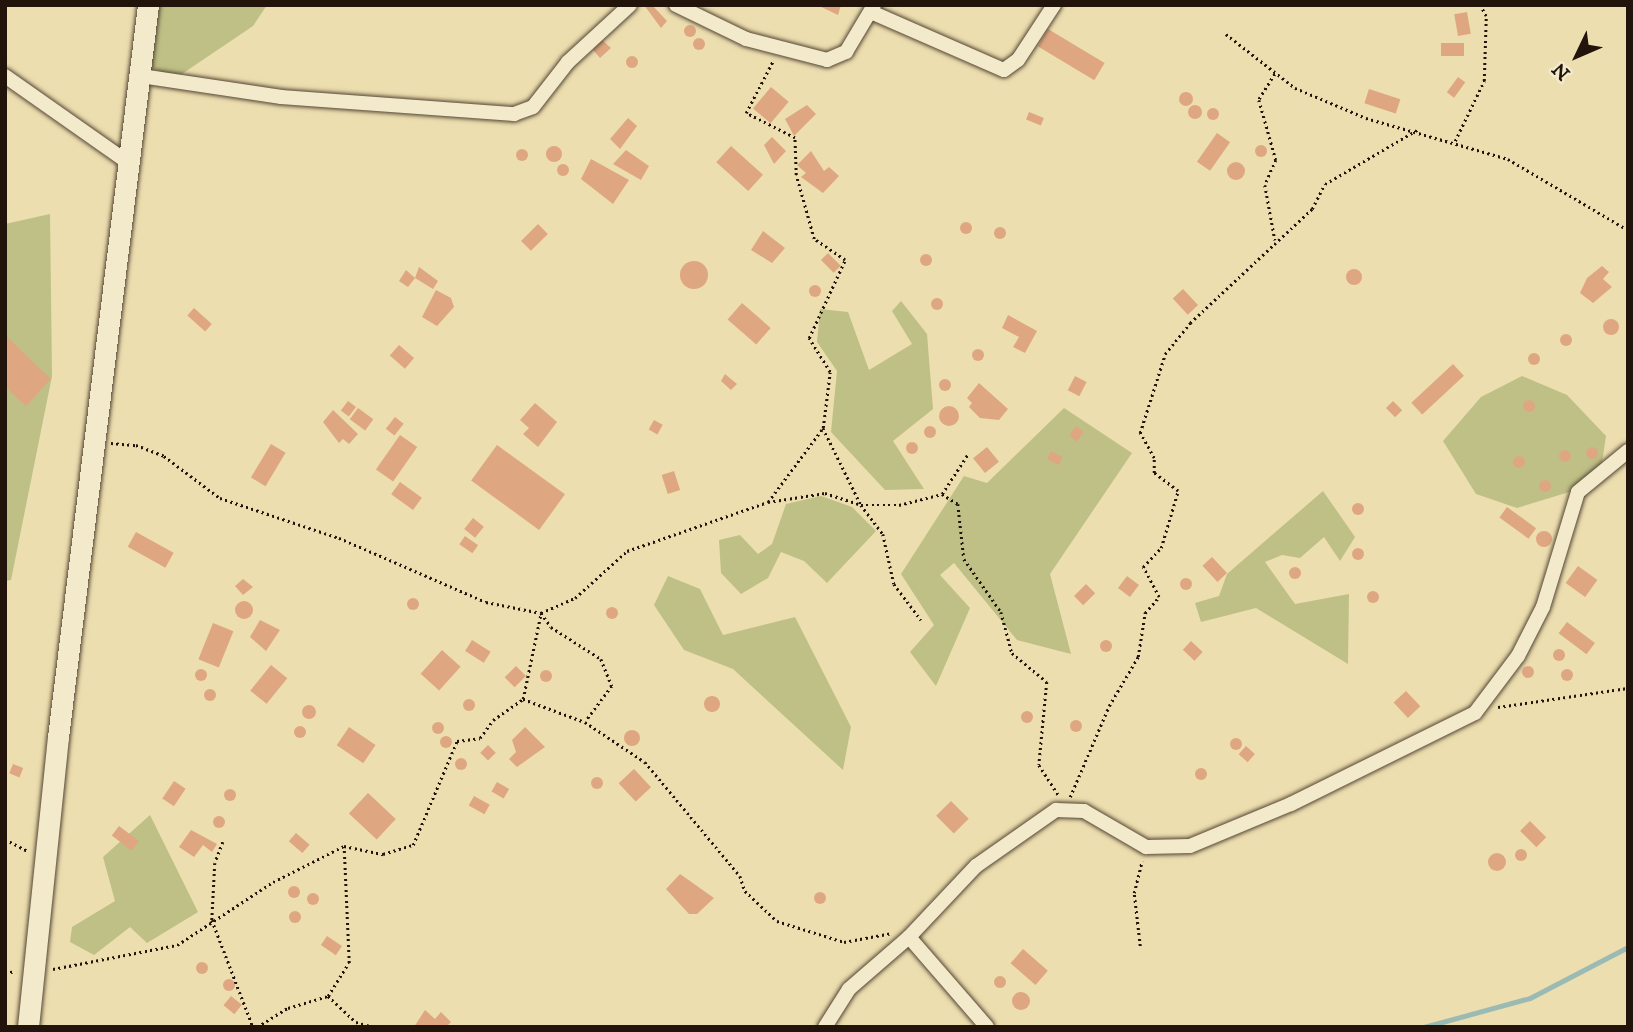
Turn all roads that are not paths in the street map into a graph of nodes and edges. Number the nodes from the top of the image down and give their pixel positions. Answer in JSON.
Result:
{"nodes":[{"id":1,"x":148,"y":5,"type":"edge"},
{"id":2,"x":630,"y":5,"type":"edge"},
{"id":3,"x":676,"y":5,"type":"edge"},
{"id":4,"x":1054,"y":5,"type":"edge"},
{"id":5,"x":872,"y":8,"type":"edge"},
{"id":6,"x":5,"y":76,"type":"edge"},
{"id":7,"x":141,"y":76,"type":"junction"},
{"id":8,"x":130,"y":164,"type":"junction"},
{"id":9,"x":1628,"y":451,"type":"edge"},
{"id":10,"x":909,"y":937,"type":"junction"},
{"id":11,"x":28,"y":1027,"type":"edge"},
{"id":12,"x":825,"y":1027,"type":"edge"},
{"id":13,"x":987,"y":1027,"type":"edge"}],
"edges":[{"from":1,"to":7,"type":"street"},
{"from":2,"to":7,"type":"street"},
{"from":3,"to":5,"type":"street"},
{"from":4,"to":5,"type":"street"},
{"from":6,"to":8,"type":"street"},
{"from":7,"to":8,"type":"street"},
{"from":8,"to":11,"type":"street"},
{"from":9,"to":10,"type":"street"},
{"from":10,"to":12,"type":"street"},
{"from":10,"to":13,"type":"street"}]}
